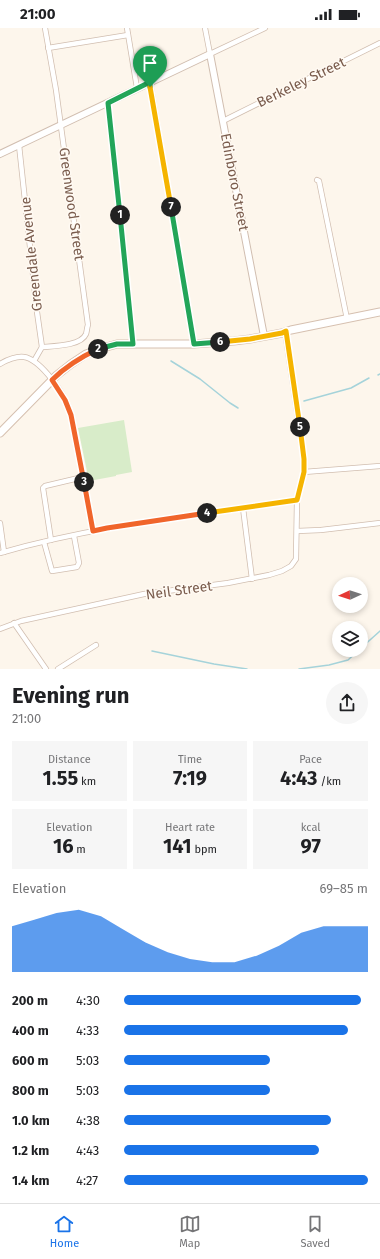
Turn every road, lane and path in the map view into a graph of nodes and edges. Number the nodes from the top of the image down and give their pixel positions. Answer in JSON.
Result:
{"nodes":[{"id":1,"x":45,"y":28,"type":"edge"},
{"id":2,"x":127,"y":28,"type":"edge"},
{"id":3,"x":205,"y":28,"type":"edge"},
{"id":4,"x":265,"y":28,"type":"edge"},
{"id":5,"x":128,"y":35,"type":"junction"},
{"id":6,"x":380,"y":43,"type":"edge"},
{"id":7,"x":48,"y":48,"type":"junction"},
{"id":8,"x":210,"y":54,"type":"junction"},
{"id":9,"x":150,"y":82,"type":"junction"},
{"id":10,"x":137,"y":88,"type":"junction"},
{"id":11,"x":108,"y":103,"type":"junction"},
{"id":12,"x":223,"y":121,"type":"junction"},
{"id":13,"x":61,"y":125,"type":"junction"},
{"id":14,"x":19,"y":145,"type":"junction"},
{"id":15,"x":0,"y":154,"type":"edge"},
{"id":16,"x":318,"y":180,"type":"dead end"},
{"id":17,"x":380,"y":312,"type":"edge"},
{"id":18,"x":347,"y":319,"type":"junction"},
{"id":19,"x":286,"y":331,"type":"junction"},
{"id":20,"x":264,"y":336,"type":"junction"},
{"id":21,"x":133,"y":344,"type":"junction"},
{"id":22,"x":194,"y":344,"type":"junction"},
{"id":23,"x":42,"y":348,"type":"junction"},
{"id":24,"x":34,"y":361,"type":"junction"},
{"id":25,"x":0,"y":364,"type":"edge"},
{"id":26,"x":52,"y":380,"type":"junction"},
{"id":27,"x":0,"y":433,"type":"edge"},
{"id":28,"x":380,"y":466,"type":"edge"},
{"id":29,"x":304,"y":472,"type":"junction"},
{"id":30,"x":83,"y":477,"type":"junction"},
{"id":31,"x":297,"y":500,"type":"junction"},
{"id":32,"x":243,"y":508,"type":"junction"},
{"id":33,"x":0,"y":523,"type":"edge"},
{"id":34,"x":380,"y":523,"type":"edge"},
{"id":35,"x":93,"y":531,"type":"junction"},
{"id":36,"x":297,"y":531,"type":"junction"},
{"id":37,"x":74,"y":536,"type":"junction"},
{"id":38,"x":51,"y":540,"type":"junction"},
{"id":39,"x":44,"y":542,"type":"junction"},
{"id":40,"x":2,"y":553,"type":"edge"},
{"id":41,"x":252,"y":579,"type":"junction"},
{"id":42,"x":14,"y":623,"type":"junction"},
{"id":43,"x":0,"y":629,"type":"edge"},
{"id":44,"x":96,"y":645,"type":"dead end"},
{"id":45,"x":46,"y":669,"type":"edge"},
{"id":46,"x":58,"y":669,"type":"edge"}],
"edges":[{"from":1,"to":7,"type":"street","name":"Greenwood Street"},
{"from":2,"to":5,"type":"street"},
{"from":3,"to":8,"type":"street","name":"Edinboro Street"},
{"from":4,"to":8,"type":"street"},
{"from":5,"to":7,"type":"street"},
{"from":5,"to":10,"type":"street"},
{"from":6,"to":12,"type":"street","name":"Berkeley Street"},
{"from":7,"to":13,"type":"street","name":"Greenwood Street"},
{"from":8,"to":9,"type":"street"},
{"from":8,"to":12,"type":"street","name":"Edinboro Street"},
{"from":9,"to":10,"type":"street"},
{"from":9,"to":22,"type":"street"},
{"from":10,"to":11,"type":"street"},
{"from":11,"to":13,"type":"street"},
{"from":11,"to":21,"type":"street"},
{"from":12,"to":20,"type":"street","name":"Edinboro Street"},
{"from":13,"to":14,"type":"street"},
{"from":13,"to":23,"type":"street","name":"Greenwood Street"},
{"from":14,"to":15,"type":"street"},
{"from":14,"to":23,"type":"street","name":"Greendale Avenue"},
{"from":16,"to":18,"type":"street"},
{"from":17,"to":18,"type":"main road"},
{"from":18,"to":19,"type":"main road"},
{"from":19,"to":20,"type":"main road"},
{"from":19,"to":29,"type":"street","name":"Neil Street"},
{"from":20,"to":22,"type":"main road"},
{"from":21,"to":22,"type":"main road"},
{"from":21,"to":26,"type":"main road"},
{"from":23,"to":24,"type":"street"},
{"from":24,"to":25,"type":"street"},
{"from":24,"to":26,"type":"street"},
{"from":26,"to":27,"type":"main road"},
{"from":26,"to":30,"type":"street"},
{"from":28,"to":29,"type":"street"},
{"from":29,"to":31,"type":"street","name":"Neil Street"},
{"from":30,"to":35,"type":"street"},
{"from":30,"to":38,"type":"street"},
{"from":31,"to":32,"type":"street"},
{"from":31,"to":36,"type":"street","name":"Neil Street"},
{"from":32,"to":35,"type":"street"},
{"from":32,"to":41,"type":"street"},
{"from":33,"to":40,"type":"street"},
{"from":34,"to":36,"type":"street"},
{"from":35,"to":37,"type":"street"},
{"from":36,"to":41,"type":"street","name":"Neil Street"},
{"from":37,"to":38,"type":"street"},
{"from":37,"to":39,"type":"street"},
{"from":38,"to":39,"type":"street"},
{"from":39,"to":40,"type":"street"},
{"from":41,"to":42,"type":"street","name":"Neil Street"},
{"from":42,"to":43,"type":"street","name":"Neil Street"},
{"from":42,"to":45,"type":"street"},
{"from":44,"to":46,"type":"street"}]}
